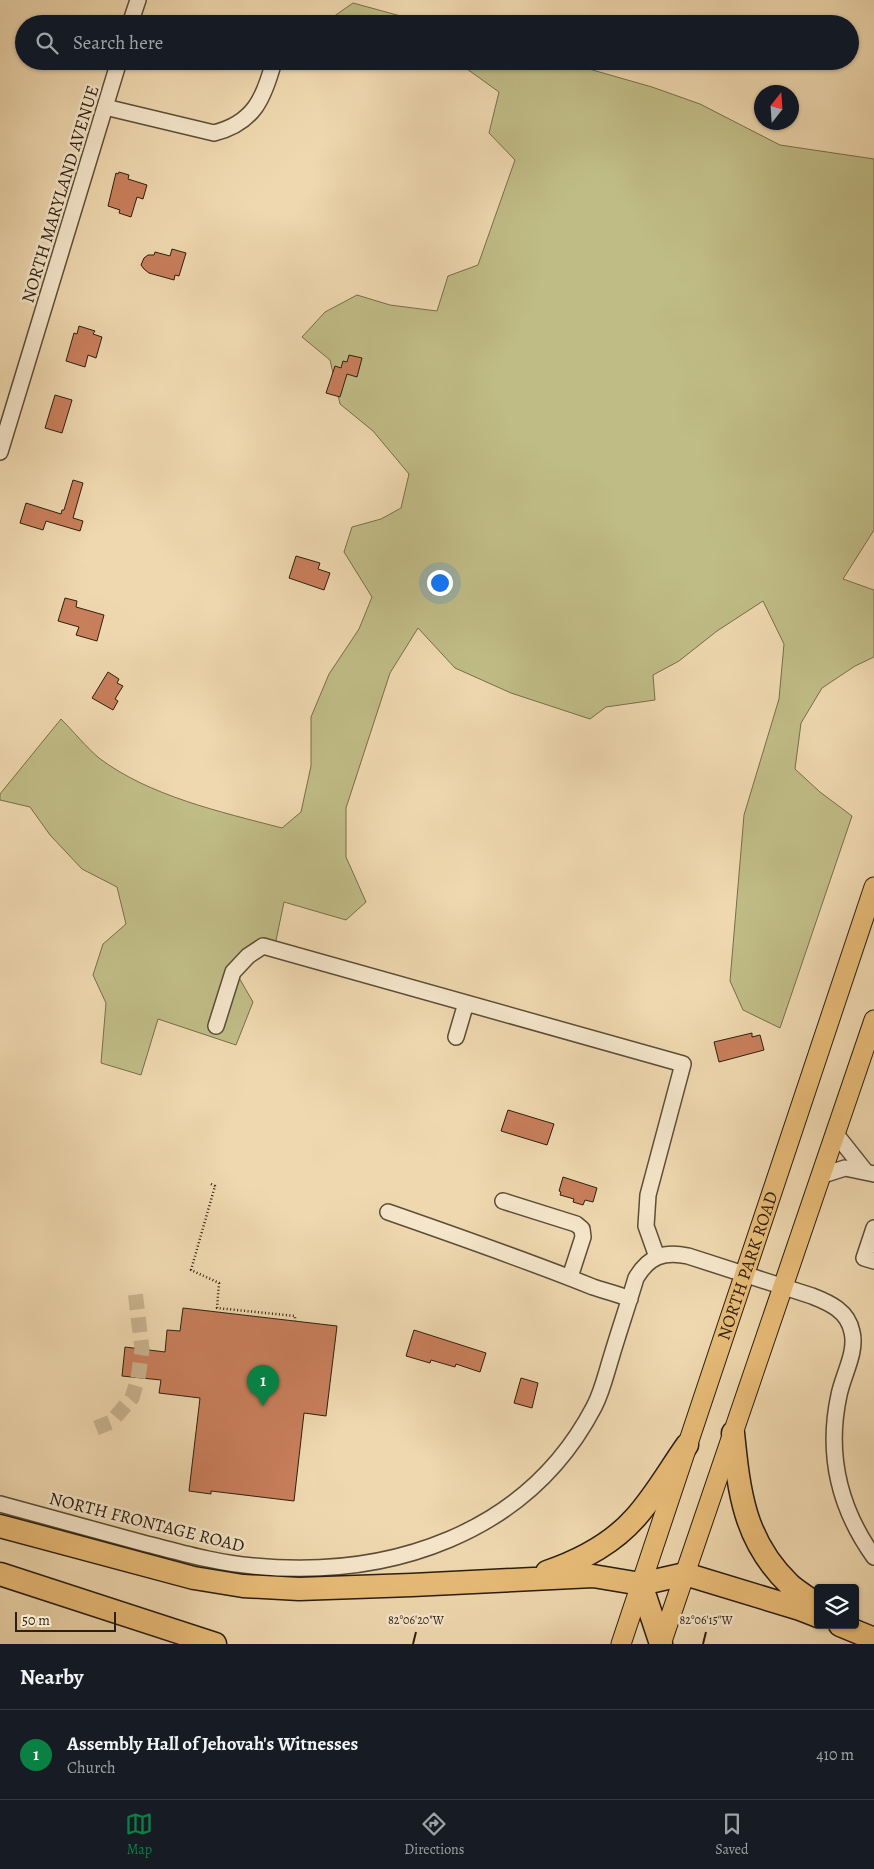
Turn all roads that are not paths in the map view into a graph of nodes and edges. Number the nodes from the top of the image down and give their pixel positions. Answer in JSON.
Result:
{"nodes":[{"id":1,"x":138,"y":0,"type":"edge"},
{"id":2,"x":133,"y":15,"type":"edge"},
{"id":3,"x":116,"y":70,"type":"edge"},
{"id":4,"x":271,"y":70,"type":"edge"},
{"id":5,"x":105,"y":107,"type":"junction"},
{"id":6,"x":0,"y":452,"type":"edge"},
{"id":7,"x":874,"y":887,"type":"edge"},
{"id":8,"x":466,"y":1003,"type":"junction"},
{"id":9,"x":874,"y":1020,"type":"edge"},
{"id":10,"x":216,"y":1026,"type":"dead end"},
{"id":11,"x":456,"y":1037,"type":"dead end"},
{"id":12,"x":835,"y":1133,"type":"junction"},
{"id":13,"x":870,"y":1173,"type":"edge"},
{"id":14,"x":820,"y":1176,"type":"junction"},
{"id":15,"x":503,"y":1201,"type":"dead end"},
{"id":16,"x":388,"y":1212,"type":"dead end"},
{"id":17,"x":874,"y":1228,"type":"edge"},
{"id":18,"x":657,"y":1257,"type":"junction"},
{"id":19,"x":874,"y":1261,"type":"edge"},
{"id":20,"x":744,"y":1274,"type":"junction"},
{"id":21,"x":570,"y":1277,"type":"junction"},
{"id":22,"x":782,"y":1286,"type":"junction"},
{"id":23,"x":630,"y":1299,"type":"junction"},
{"id":24,"x":733,"y":1433,"type":"junction"},
{"id":25,"x":687,"y":1445,"type":"junction"},
{"id":26,"x":0,"y":1504,"type":"edge"},
{"id":27,"x":0,"y":1526,"type":"edge"},
{"id":28,"x":874,"y":1557,"type":"edge"},
{"id":29,"x":0,"y":1574,"type":"edge"},
{"id":30,"x":685,"y":1574,"type":"junction"},
{"id":31,"x":527,"y":1578,"type":"junction"},
{"id":32,"x":641,"y":1584,"type":"junction"},
{"id":33,"x":814,"y":1602,"type":"edge"},
{"id":34,"x":814,"y":1614,"type":"edge"},
{"id":35,"x":859,"y":1624,"type":"edge"},
{"id":36,"x":850,"y":1629,"type":"edge"},
{"id":37,"x":874,"y":1630,"type":"edge"},
{"id":38,"x":874,"y":1639,"type":"edge"},
{"id":39,"x":215,"y":1644,"type":"edge"},
{"id":40,"x":620,"y":1644,"type":"edge"},
{"id":41,"x":661,"y":1644,"type":"edge"}],
"edges":[{"from":1,"to":2,"type":"street"},
{"from":3,"to":5,"type":"street","name":"NORTH MARYLAND AVENUE"},
{"from":4,"to":5,"type":"street"},
{"from":5,"to":6,"type":"street","name":"NORTH MARYLAND AVENUE"},
{"from":7,"to":20,"type":"main road","name":"NORTH PARK ROAD"},
{"from":8,"to":10,"type":"street"},
{"from":8,"to":11,"type":"street"},
{"from":8,"to":18,"type":"street"},
{"from":9,"to":12,"type":"main road"},
{"from":12,"to":13,"type":"street"},
{"from":12,"to":14,"type":"main road"},
{"from":13,"to":14,"type":"street"},
{"from":14,"to":22,"type":"main road"},
{"from":15,"to":21,"type":"street"},
{"from":16,"to":21,"type":"street"},
{"from":17,"to":19,"type":"street"},
{"from":18,"to":20,"type":"street"},
{"from":18,"to":23,"type":"street","name":"NORTH FRONTAGE ROAD"},
{"from":20,"to":22,"type":"street"},
{"from":20,"to":25,"type":"main road","name":"NORTH PARK ROAD"},
{"from":21,"to":23,"type":"street"},
{"from":22,"to":24,"type":"main road"},
{"from":22,"to":28,"type":"street"},
{"from":23,"to":26,"type":"street","name":"NORTH FRONTAGE ROAD"},
{"from":24,"to":30,"type":"main road"},
{"from":24,"to":33,"type":"highway"},
{"from":25,"to":31,"type":"highway"},
{"from":25,"to":32,"type":"main road","name":"NORTH PARK ROAD"},
{"from":27,"to":31,"type":"highway"},
{"from":29,"to":39,"type":"highway"},
{"from":30,"to":32,"type":"highway"},
{"from":30,"to":34,"type":"highway"},
{"from":30,"to":41,"type":"main road"},
{"from":31,"to":32,"type":"highway"},
{"from":32,"to":40,"type":"main road","name":"NORTH PARK ROAD"},
{"from":32,"to":41,"type":"highway"},
{"from":35,"to":37,"type":"highway"},
{"from":36,"to":38,"type":"highway"}]}
